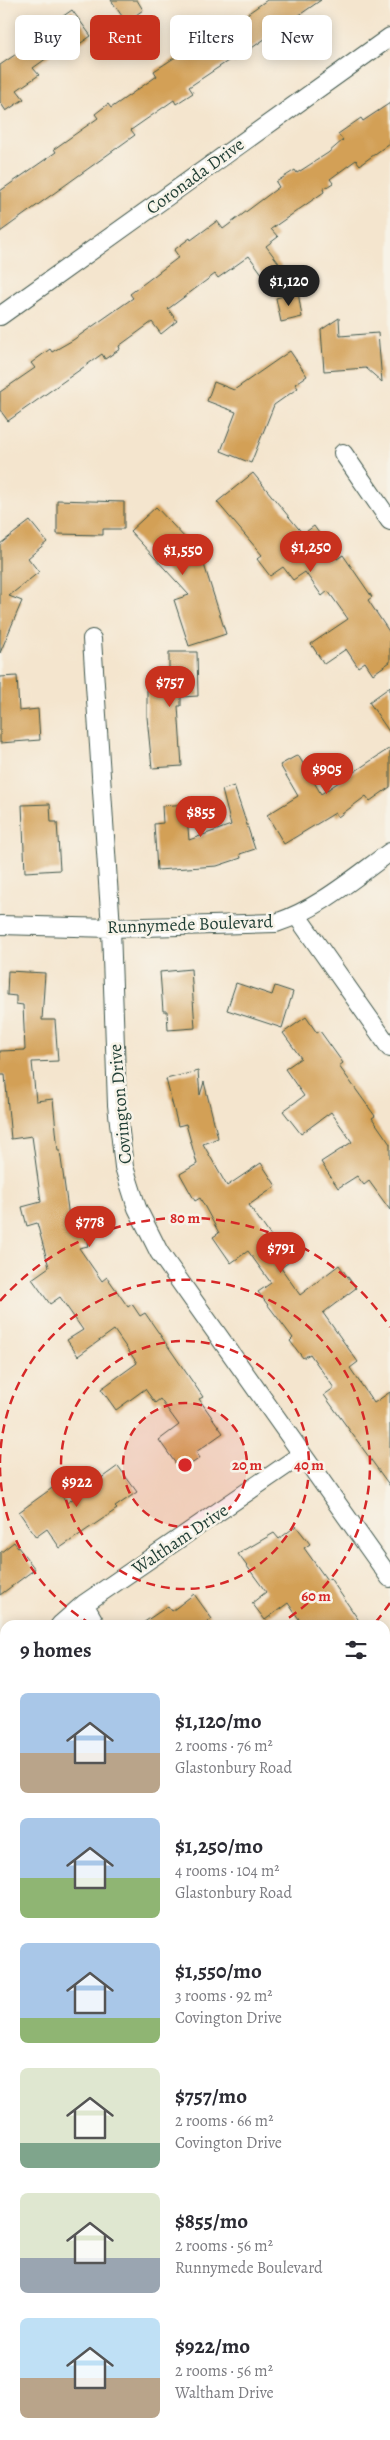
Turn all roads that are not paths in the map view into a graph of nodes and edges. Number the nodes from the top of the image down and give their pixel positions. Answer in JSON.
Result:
{"nodes":[{"id":1,"x":390,"y":37,"type":"edge"},
{"id":2,"x":0,"y":316,"type":"edge"},
{"id":3,"x":343,"y":453,"type":"dead end"},
{"id":4,"x":390,"y":522,"type":"edge"},
{"id":5,"x":92,"y":640,"type":"dead end"},
{"id":6,"x":390,"y":852,"type":"edge"},
{"id":7,"x":297,"y":916,"type":"junction"},
{"id":8,"x":0,"y":925,"type":"edge"},
{"id":9,"x":111,"y":928,"type":"junction"},
{"id":10,"x":390,"y":1048,"type":"edge"},
{"id":11,"x":301,"y":1455,"type":"junction"},
{"id":12,"x":390,"y":1578,"type":"edge"},
{"id":13,"x":84,"y":1604,"type":"junction"},
{"id":14,"x":66,"y":1620,"type":"edge"},
{"id":15,"x":93,"y":1620,"type":"edge"}],
"edges":[{"from":1,"to":2,"type":"street","name":"Coronada Drive"},
{"from":3,"to":4,"type":"street"},
{"from":5,"to":9,"type":"street","name":"Covington Drive"},
{"from":6,"to":7,"type":"street","name":"Runnymede Boulevard"},
{"from":7,"to":9,"type":"street","name":"Runnymede Boulevard"},
{"from":7,"to":10,"type":"street"},
{"from":8,"to":9,"type":"street","name":"Runnymede Boulevard"},
{"from":9,"to":11,"type":"street","name":"Covington Drive"},
{"from":11,"to":12,"type":"street","name":"Covington Drive"},
{"from":11,"to":13,"type":"street","name":"Waltham Drive"},
{"from":13,"to":14,"type":"street","name":"Waltham Drive"},
{"from":13,"to":15,"type":"street"}]}
